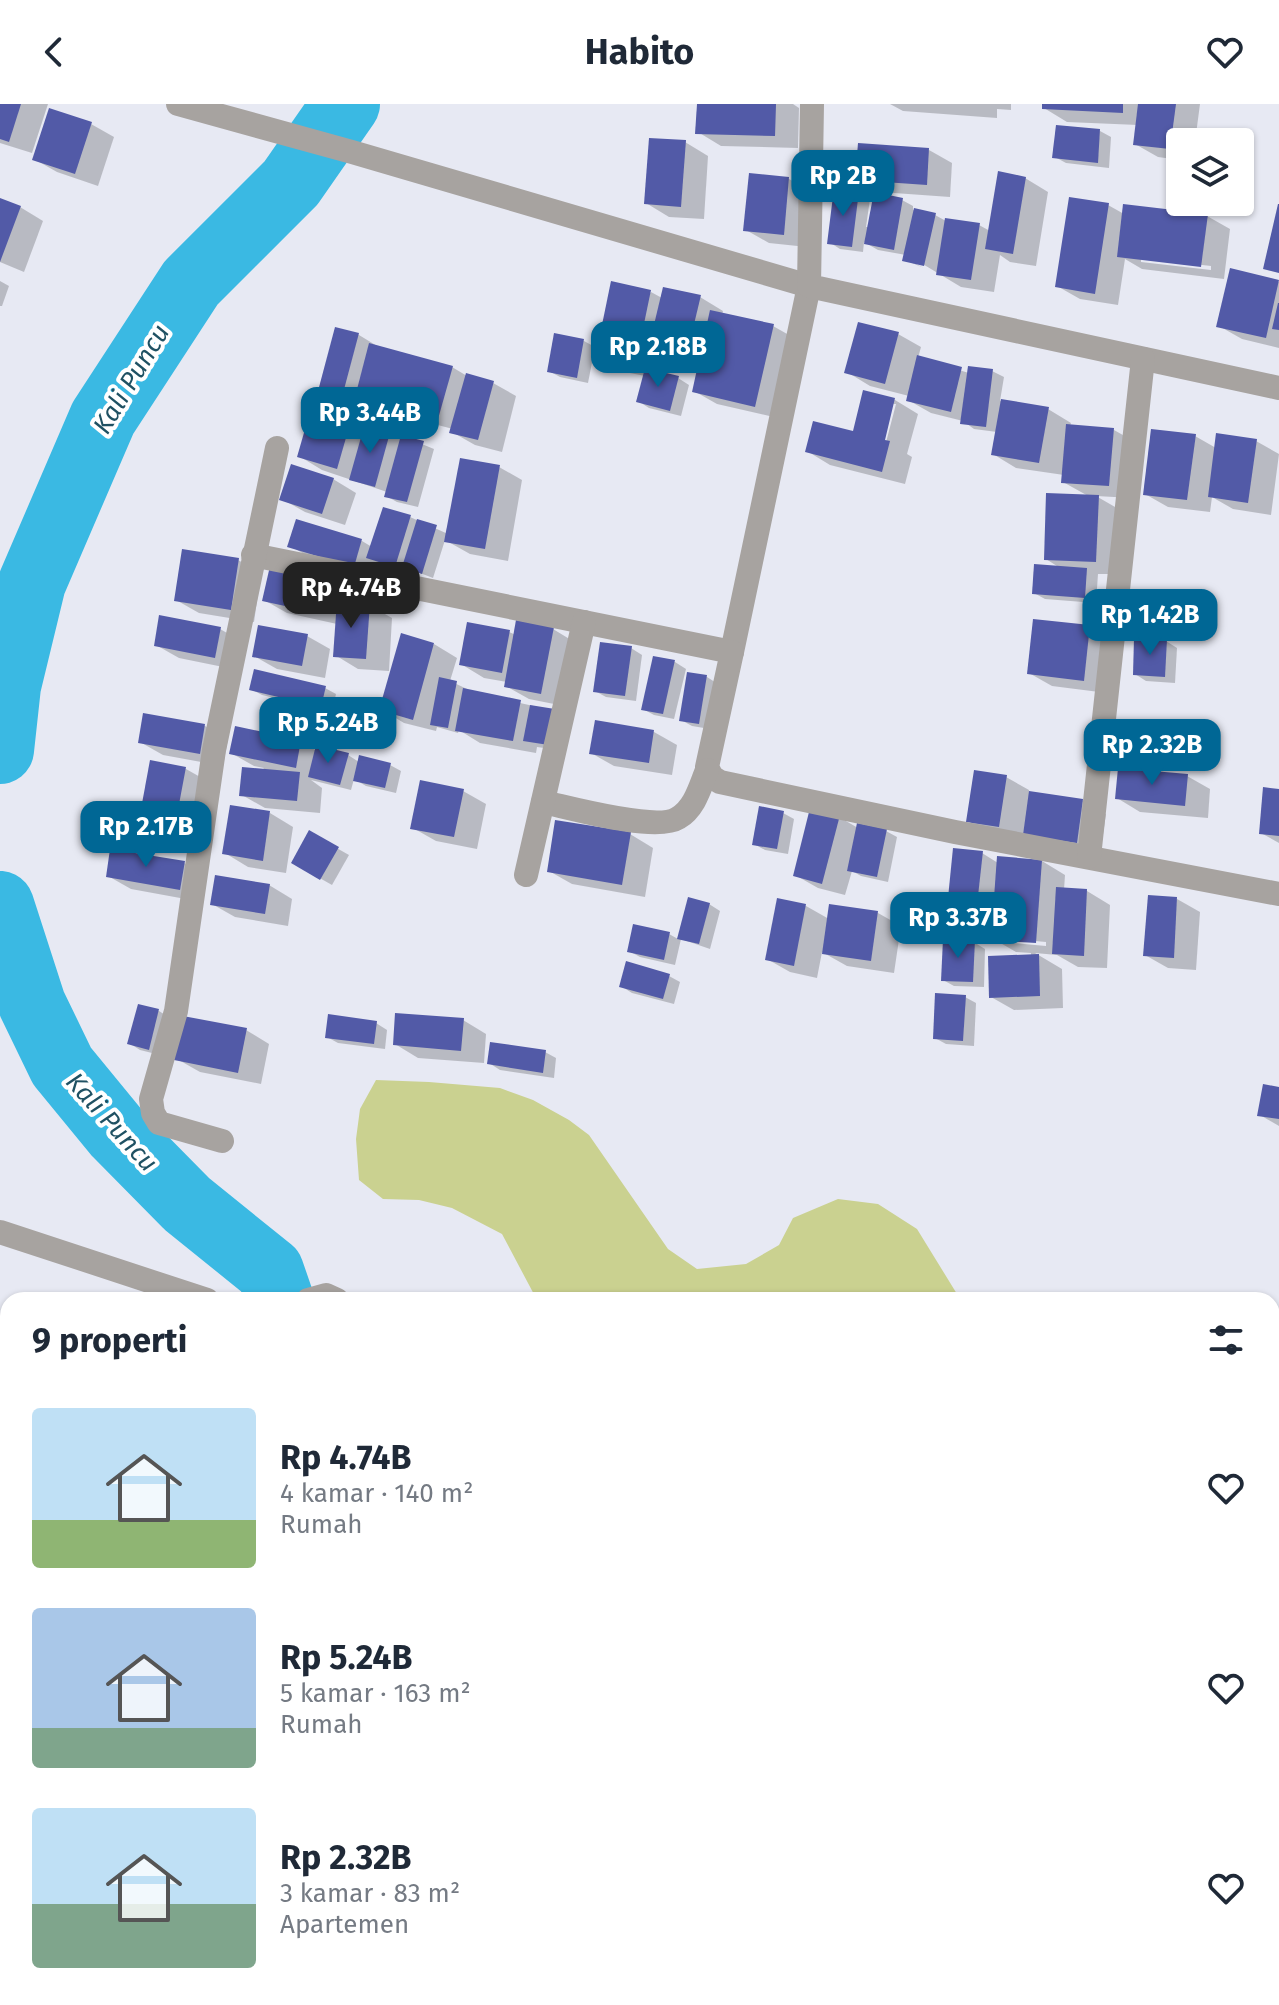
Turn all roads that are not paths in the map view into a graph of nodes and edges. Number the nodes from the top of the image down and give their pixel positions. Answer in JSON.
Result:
{"nodes":[{"id":1,"x":178,"y":104,"type":"edge"},
{"id":2,"x":812,"y":104,"type":"edge"},
{"id":3,"x":218,"y":110,"type":"edge"},
{"id":4,"x":809,"y":286,"type":"junction"},
{"id":5,"x":1143,"y":359,"type":"junction"},
{"id":6,"x":1279,"y":388,"type":"edge"},
{"id":7,"x":277,"y":448,"type":"dead end"},
{"id":8,"x":253,"y":555,"type":"junction"},
{"id":9,"x":584,"y":622,"type":"junction"},
{"id":10,"x":732,"y":652,"type":"junction"},
{"id":11,"x":707,"y":770,"type":"junction"},
{"id":12,"x":543,"y":802,"type":"junction"},
{"id":13,"x":1089,"y":857,"type":"junction"},
{"id":14,"x":526,"y":875,"type":"dead end"},
{"id":15,"x":1279,"y":894,"type":"edge"},
{"id":16,"x":222,"y":1141,"type":"dead end"},
{"id":17,"x":0,"y":1232,"type":"edge"},
{"id":18,"x":183,"y":1292,"type":"edge"}],
"edges":[{"from":1,"to":3,"type":"street"},
{"from":2,"to":4,"type":"street"},
{"from":3,"to":4,"type":"street"},
{"from":4,"to":5,"type":"street"},
{"from":4,"to":10,"type":"street"},
{"from":5,"to":6,"type":"street"},
{"from":5,"to":13,"type":"street"},
{"from":7,"to":8,"type":"street"},
{"from":8,"to":9,"type":"street"},
{"from":8,"to":16,"type":"street"},
{"from":9,"to":10,"type":"street"},
{"from":9,"to":12,"type":"street"},
{"from":10,"to":11,"type":"street"},
{"from":11,"to":12,"type":"street"},
{"from":11,"to":13,"type":"street"},
{"from":12,"to":14,"type":"street"},
{"from":13,"to":15,"type":"street"},
{"from":17,"to":18,"type":"street"}]}
